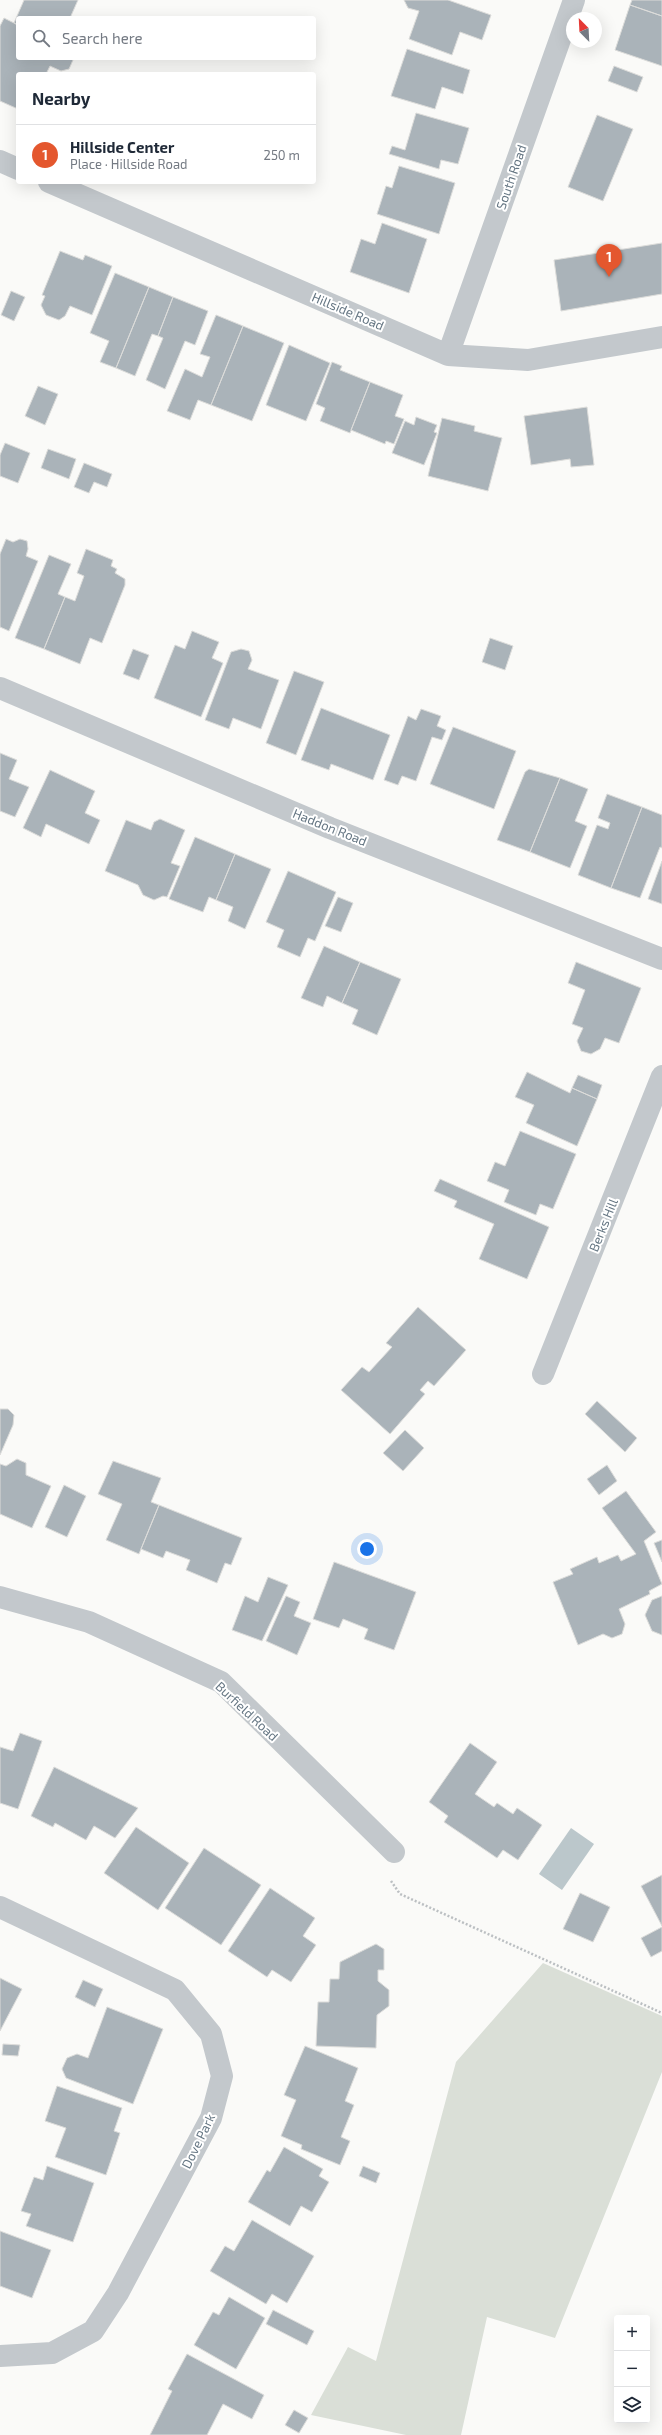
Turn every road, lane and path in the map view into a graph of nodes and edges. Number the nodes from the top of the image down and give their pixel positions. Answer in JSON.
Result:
{"nodes":[{"id":1,"x":574,"y":0,"type":"edge"},
{"id":2,"x":0,"y":161,"type":"edge"},
{"id":3,"x":16,"y":168,"type":"edge"},
{"id":4,"x":54,"y":184,"type":"edge"},
{"id":5,"x":662,"y":338,"type":"edge"},
{"id":6,"x":448,"y":355,"type":"junction"},
{"id":7,"x":0,"y":688,"type":"edge"},
{"id":8,"x":662,"y":959,"type":"edge"},
{"id":9,"x":662,"y":1076,"type":"edge"},
{"id":10,"x":544,"y":1374,"type":"dead end"},
{"id":11,"x":0,"y":1597,"type":"edge"},
{"id":12,"x":394,"y":1852,"type":"dead end"},
{"id":13,"x":388,"y":1876,"type":"dead end"},
{"id":14,"x":0,"y":1907,"type":"edge"},
{"id":15,"x":662,"y":2013,"type":"edge"},
{"id":16,"x":0,"y":2356,"type":"edge"}],
"edges":[{"from":1,"to":6,"type":"street","name":"South Road"},
{"from":2,"to":3,"type":"street"},
{"from":4,"to":6,"type":"street","name":"Hillside Road"},
{"from":5,"to":6,"type":"street","name":"Hillside Road"},
{"from":7,"to":8,"type":"street","name":"Haddon Road"},
{"from":9,"to":10,"type":"street","name":"Berks Hill"},
{"from":11,"to":12,"type":"street","name":"Burfield Road"},
{"from":13,"to":15,"type":"path"},
{"from":14,"to":16,"type":"street","name":"Dove Park"}]}
